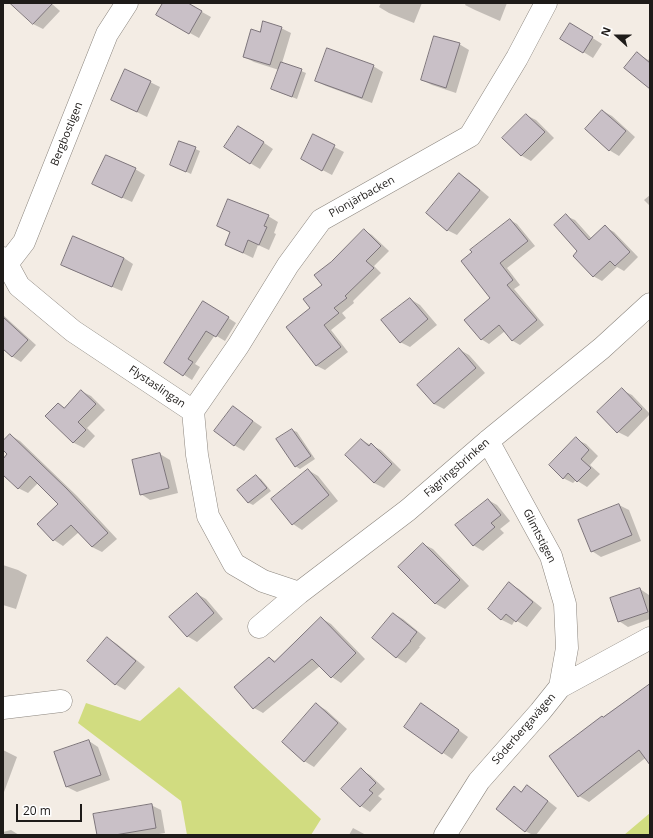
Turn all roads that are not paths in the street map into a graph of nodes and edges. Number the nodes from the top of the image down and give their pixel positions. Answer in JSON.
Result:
{"nodes":[{"id":1,"x":127,"y":3,"type":"edge"},
{"id":2,"x":546,"y":3,"type":"edge"},
{"id":3,"x":5,"y":261,"type":"edge"},
{"id":4,"x":650,"y":304,"type":"edge"},
{"id":5,"x":193,"y":411,"type":"junction"},
{"id":6,"x":488,"y":441,"type":"junction"},
{"id":7,"x":299,"y":593,"type":"junction"},
{"id":8,"x":259,"y":627,"type":"dead end"},
{"id":9,"x":650,"y":638,"type":"edge"},
{"id":10,"x":560,"y":687,"type":"junction"},
{"id":11,"x":61,"y":701,"type":"dead end"},
{"id":12,"x":3,"y":708,"type":"edge"},
{"id":13,"x":445,"y":835,"type":"edge"}],
"edges":[{"from":1,"to":3,"type":"street","name":"Bergbostigen"},
{"from":2,"to":5,"type":"street","name":"Pionjärbacken"},
{"from":3,"to":5,"type":"street","name":"Flystaslingan"},
{"from":4,"to":6,"type":"street","name":"Fägringsbrinken"},
{"from":5,"to":7,"type":"street","name":"Flystaslingan"},
{"from":6,"to":7,"type":"street","name":"Fägringsbrinken"},
{"from":6,"to":10,"type":"street","name":"Glimtstigen"},
{"from":7,"to":8,"type":"street","name":"Fägringsbrinken"},
{"from":9,"to":10,"type":"street","name":"Söderbergavägen"},
{"from":10,"to":13,"type":"street","name":"Söderbergavägen"},
{"from":11,"to":12,"type":"street"}]}
